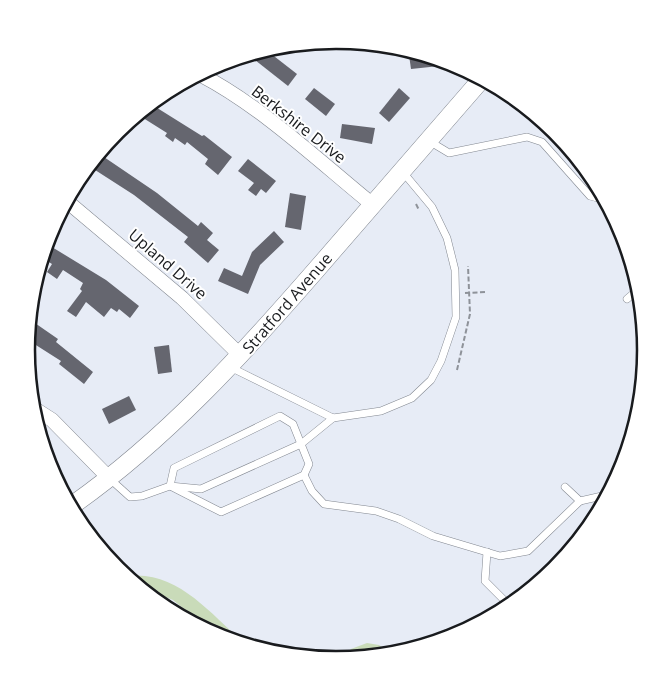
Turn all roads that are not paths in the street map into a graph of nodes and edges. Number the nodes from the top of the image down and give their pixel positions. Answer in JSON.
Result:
{"nodes":[{"id":1,"x":207,"y":78,"type":"edge"},
{"id":2,"x":477,"y":84,"type":"edge"},
{"id":3,"x":429,"y":140,"type":"junction"},
{"id":4,"x":402,"y":171,"type":"junction"},
{"id":5,"x":597,"y":198,"type":"edge"},
{"id":6,"x":72,"y":205,"type":"edge"},
{"id":7,"x":373,"y":205,"type":"junction"},
{"id":8,"x":632,"y":295,"type":"edge"},
{"id":9,"x":627,"y":298,"type":"dead end"},
{"id":10,"x":236,"y":361,"type":"junction"},
{"id":11,"x":42,"y":414,"type":"edge"},
{"id":12,"x":333,"y":418,"type":"junction"},
{"id":13,"x":301,"y":444,"type":"junction"},
{"id":14,"x":304,"y":476,"type":"junction"},
{"id":15,"x":110,"y":479,"type":"junction"},
{"id":16,"x":170,"y":486,"type":"junction"},
{"id":17,"x":565,"y":486,"type":"dead end"},
{"id":18,"x":599,"y":497,"type":"edge"},
{"id":19,"x":580,"y":501,"type":"junction"},
{"id":20,"x":76,"y":502,"type":"edge"},
{"id":21,"x":487,"y":552,"type":"junction"},
{"id":22,"x":504,"y":600,"type":"edge"}],
"edges":[{"from":1,"to":7,"type":"street","name":"Berkshire Drive"},
{"from":2,"to":3,"type":"street","name":"Stratford Avenue"},
{"from":3,"to":4,"type":"street","name":"Stratford Avenue"},
{"from":3,"to":5,"type":"lane"},
{"from":4,"to":7,"type":"street","name":"Stratford Avenue"},
{"from":4,"to":12,"type":"lane"},
{"from":6,"to":10,"type":"street","name":"Upland Drive"},
{"from":7,"to":10,"type":"street","name":"Stratford Avenue"},
{"from":8,"to":9,"type":"lane"},
{"from":10,"to":12,"type":"lane"},
{"from":10,"to":15,"type":"street","name":"Stratford Avenue"},
{"from":11,"to":15,"type":"street"},
{"from":12,"to":13,"type":"lane"},
{"from":13,"to":14,"type":"lane"},
{"from":13,"to":16,"type":"lane"},
{"from":13,"to":16,"type":"lane"},
{"from":14,"to":16,"type":"lane"},
{"from":14,"to":21,"type":"lane"},
{"from":15,"to":16,"type":"lane"},
{"from":15,"to":20,"type":"street","name":"Stratford Avenue"},
{"from":17,"to":19,"type":"lane"},
{"from":18,"to":19,"type":"lane"},
{"from":19,"to":21,"type":"lane"},
{"from":21,"to":22,"type":"lane"}]}
